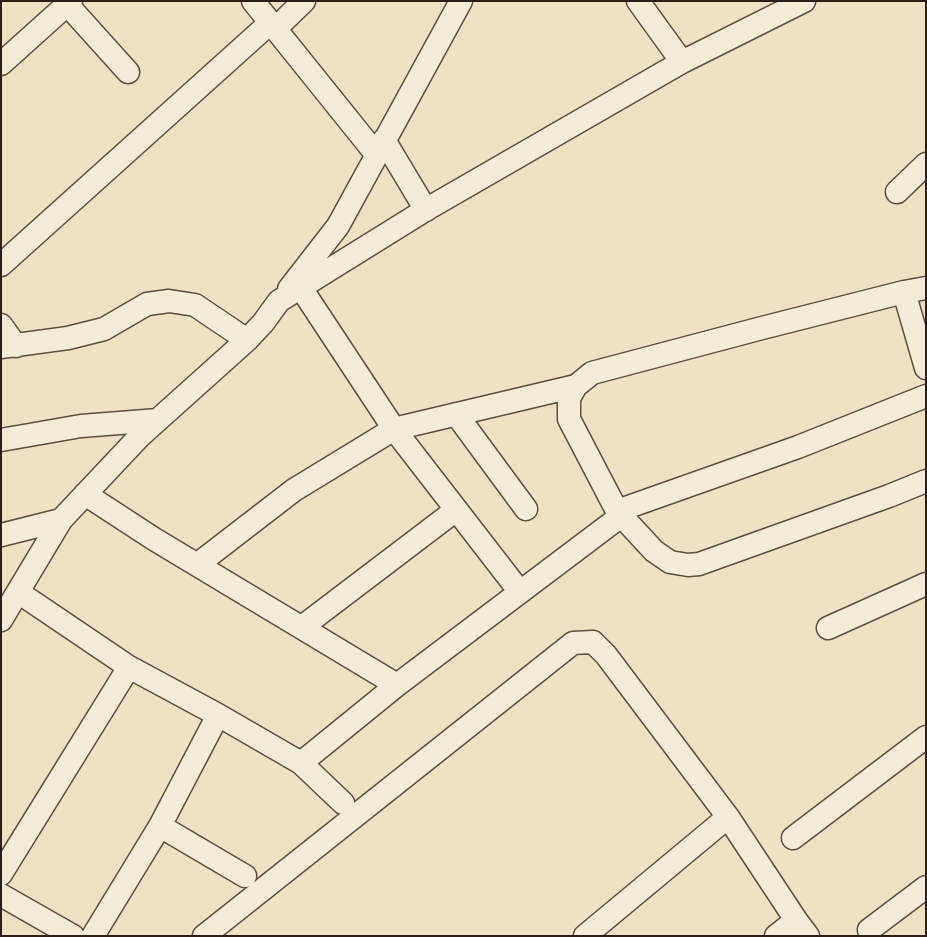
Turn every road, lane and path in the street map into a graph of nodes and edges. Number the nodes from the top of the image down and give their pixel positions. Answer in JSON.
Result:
{"nodes":[{"id":1,"x":253,"y":1,"type":"edge"},
{"id":2,"x":304,"y":1,"type":"edge"},
{"id":3,"x":461,"y":1,"type":"edge"},
{"id":4,"x":638,"y":1,"type":"edge"},
{"id":5,"x":804,"y":1,"type":"edge"},
{"id":6,"x":68,"y":2,"type":"edge"},
{"id":7,"x":272,"y":26,"type":"junction"},
{"id":8,"x":682,"y":62,"type":"junction"},
{"id":9,"x":1,"y":64,"type":"edge"},
{"id":10,"x":128,"y":72,"type":"dead end"},
{"id":11,"x":380,"y":147,"type":"junction"},
{"id":12,"x":926,"y":164,"type":"edge"},
{"id":13,"x":897,"y":192,"type":"dead end"},
{"id":14,"x":426,"y":210,"type":"junction"},
{"id":15,"x":1,"y":265,"type":"edge"},
{"id":16,"x":301,"y":288,"type":"junction"},
{"id":17,"x":926,"y":288,"type":"edge"},
{"id":18,"x":904,"y":292,"type":"junction"},
{"id":19,"x":279,"y":301,"type":"junction"},
{"id":20,"x":1,"y":325,"type":"edge"},
{"id":21,"x":246,"y":340,"type":"junction"},
{"id":22,"x":9,"y":346,"type":"edge"},
{"id":23,"x":926,"y":368,"type":"edge"},
{"id":24,"x":576,"y":386,"type":"junction"},
{"id":25,"x":926,"y":396,"type":"edge"},
{"id":26,"x":456,"y":414,"type":"junction"},
{"id":27,"x":158,"y":420,"type":"junction"},
{"id":28,"x":394,"y":429,"type":"junction"},
{"id":29,"x":1,"y":440,"type":"edge"},
{"id":30,"x":926,"y":481,"type":"edge"},
{"id":31,"x":85,"y":494,"type":"junction"},
{"id":32,"x":526,"y":509,"type":"dead end"},
{"id":33,"x":456,"y":510,"type":"junction"},
{"id":34,"x":619,"y":514,"type":"junction"},
{"id":35,"x":61,"y":520,"type":"junction"},
{"id":36,"x":1,"y":535,"type":"edge"},
{"id":37,"x":198,"y":564,"type":"junction"},
{"id":38,"x":926,"y":584,"type":"edge"},
{"id":39,"x":18,"y":592,"type":"junction"},
{"id":40,"x":520,"y":592,"type":"junction"},
{"id":41,"x":1,"y":620,"type":"edge"},
{"id":42,"x":302,"y":627,"type":"junction"},
{"id":43,"x":828,"y":628,"type":"dead end"},
{"id":44,"x":129,"y":667,"type":"junction"},
{"id":45,"x":398,"y":685,"type":"junction"},
{"id":46,"x":218,"y":715,"type":"junction"},
{"id":47,"x":926,"y":737,"type":"edge"},
{"id":48,"x":301,"y":764,"type":"junction"},
{"id":49,"x":343,"y":803,"type":"dead end"},
{"id":50,"x":728,"y":817,"type":"junction"},
{"id":51,"x":160,"y":826,"type":"junction"},
{"id":52,"x":793,"y":838,"type":"dead end"},
{"id":53,"x":1,"y":874,"type":"edge"},
{"id":54,"x":245,"y":876,"type":"dead end"},
{"id":55,"x":926,"y":886,"type":"edge"},
{"id":56,"x":1,"y":895,"type":"edge"},
{"id":57,"x":802,"y":928,"type":"edge"},
{"id":58,"x":869,"y":930,"type":"dead end"},
{"id":59,"x":597,"y":932,"type":"edge"},
{"id":60,"x":73,"y":936,"type":"edge"},
{"id":61,"x":93,"y":936,"type":"edge"},
{"id":62,"x":204,"y":936,"type":"edge"},
{"id":63,"x":776,"y":936,"type":"edge"}],
"edges":[{"from":1,"to":7,"type":"street"},
{"from":2,"to":7,"type":"street"},
{"from":3,"to":11,"type":"street"},
{"from":4,"to":8,"type":"street"},
{"from":5,"to":8,"type":"street"},
{"from":6,"to":9,"type":"street"},
{"from":6,"to":10,"type":"street"},
{"from":7,"to":11,"type":"street"},
{"from":7,"to":15,"type":"street"},
{"from":8,"to":14,"type":"street"},
{"from":11,"to":14,"type":"street"},
{"from":11,"to":19,"type":"street"},
{"from":12,"to":13,"type":"street"},
{"from":14,"to":16,"type":"street"},
{"from":16,"to":19,"type":"street"},
{"from":16,"to":28,"type":"street"},
{"from":17,"to":18,"type":"street"},
{"from":18,"to":23,"type":"street"},
{"from":18,"to":24,"type":"street"},
{"from":19,"to":21,"type":"street"},
{"from":20,"to":22,"type":"street"},
{"from":21,"to":22,"type":"street"},
{"from":21,"to":27,"type":"street"},
{"from":24,"to":26,"type":"street"},
{"from":24,"to":34,"type":"street"},
{"from":25,"to":34,"type":"street"},
{"from":26,"to":28,"type":"street"},
{"from":26,"to":32,"type":"street"},
{"from":27,"to":29,"type":"street"},
{"from":27,"to":31,"type":"street"},
{"from":28,"to":33,"type":"street"},
{"from":28,"to":37,"type":"street"},
{"from":30,"to":34,"type":"street"},
{"from":31,"to":35,"type":"street"},
{"from":31,"to":37,"type":"street"},
{"from":33,"to":40,"type":"street"},
{"from":33,"to":42,"type":"street"},
{"from":34,"to":40,"type":"street"},
{"from":35,"to":36,"type":"street"},
{"from":35,"to":39,"type":"street"},
{"from":37,"to":42,"type":"street"},
{"from":38,"to":43,"type":"street"},
{"from":39,"to":41,"type":"street"},
{"from":39,"to":44,"type":"street"},
{"from":40,"to":45,"type":"street"},
{"from":42,"to":45,"type":"street"},
{"from":44,"to":46,"type":"street"},
{"from":44,"to":53,"type":"street"},
{"from":45,"to":48,"type":"street"},
{"from":46,"to":48,"type":"street"},
{"from":46,"to":51,"type":"street"},
{"from":47,"to":52,"type":"street"},
{"from":48,"to":49,"type":"street"},
{"from":50,"to":57,"type":"street"},
{"from":50,"to":59,"type":"street"},
{"from":50,"to":62,"type":"street"},
{"from":51,"to":54,"type":"street"},
{"from":51,"to":61,"type":"street"},
{"from":55,"to":58,"type":"street"},
{"from":56,"to":60,"type":"street"},
{"from":57,"to":63,"type":"street"}]}
